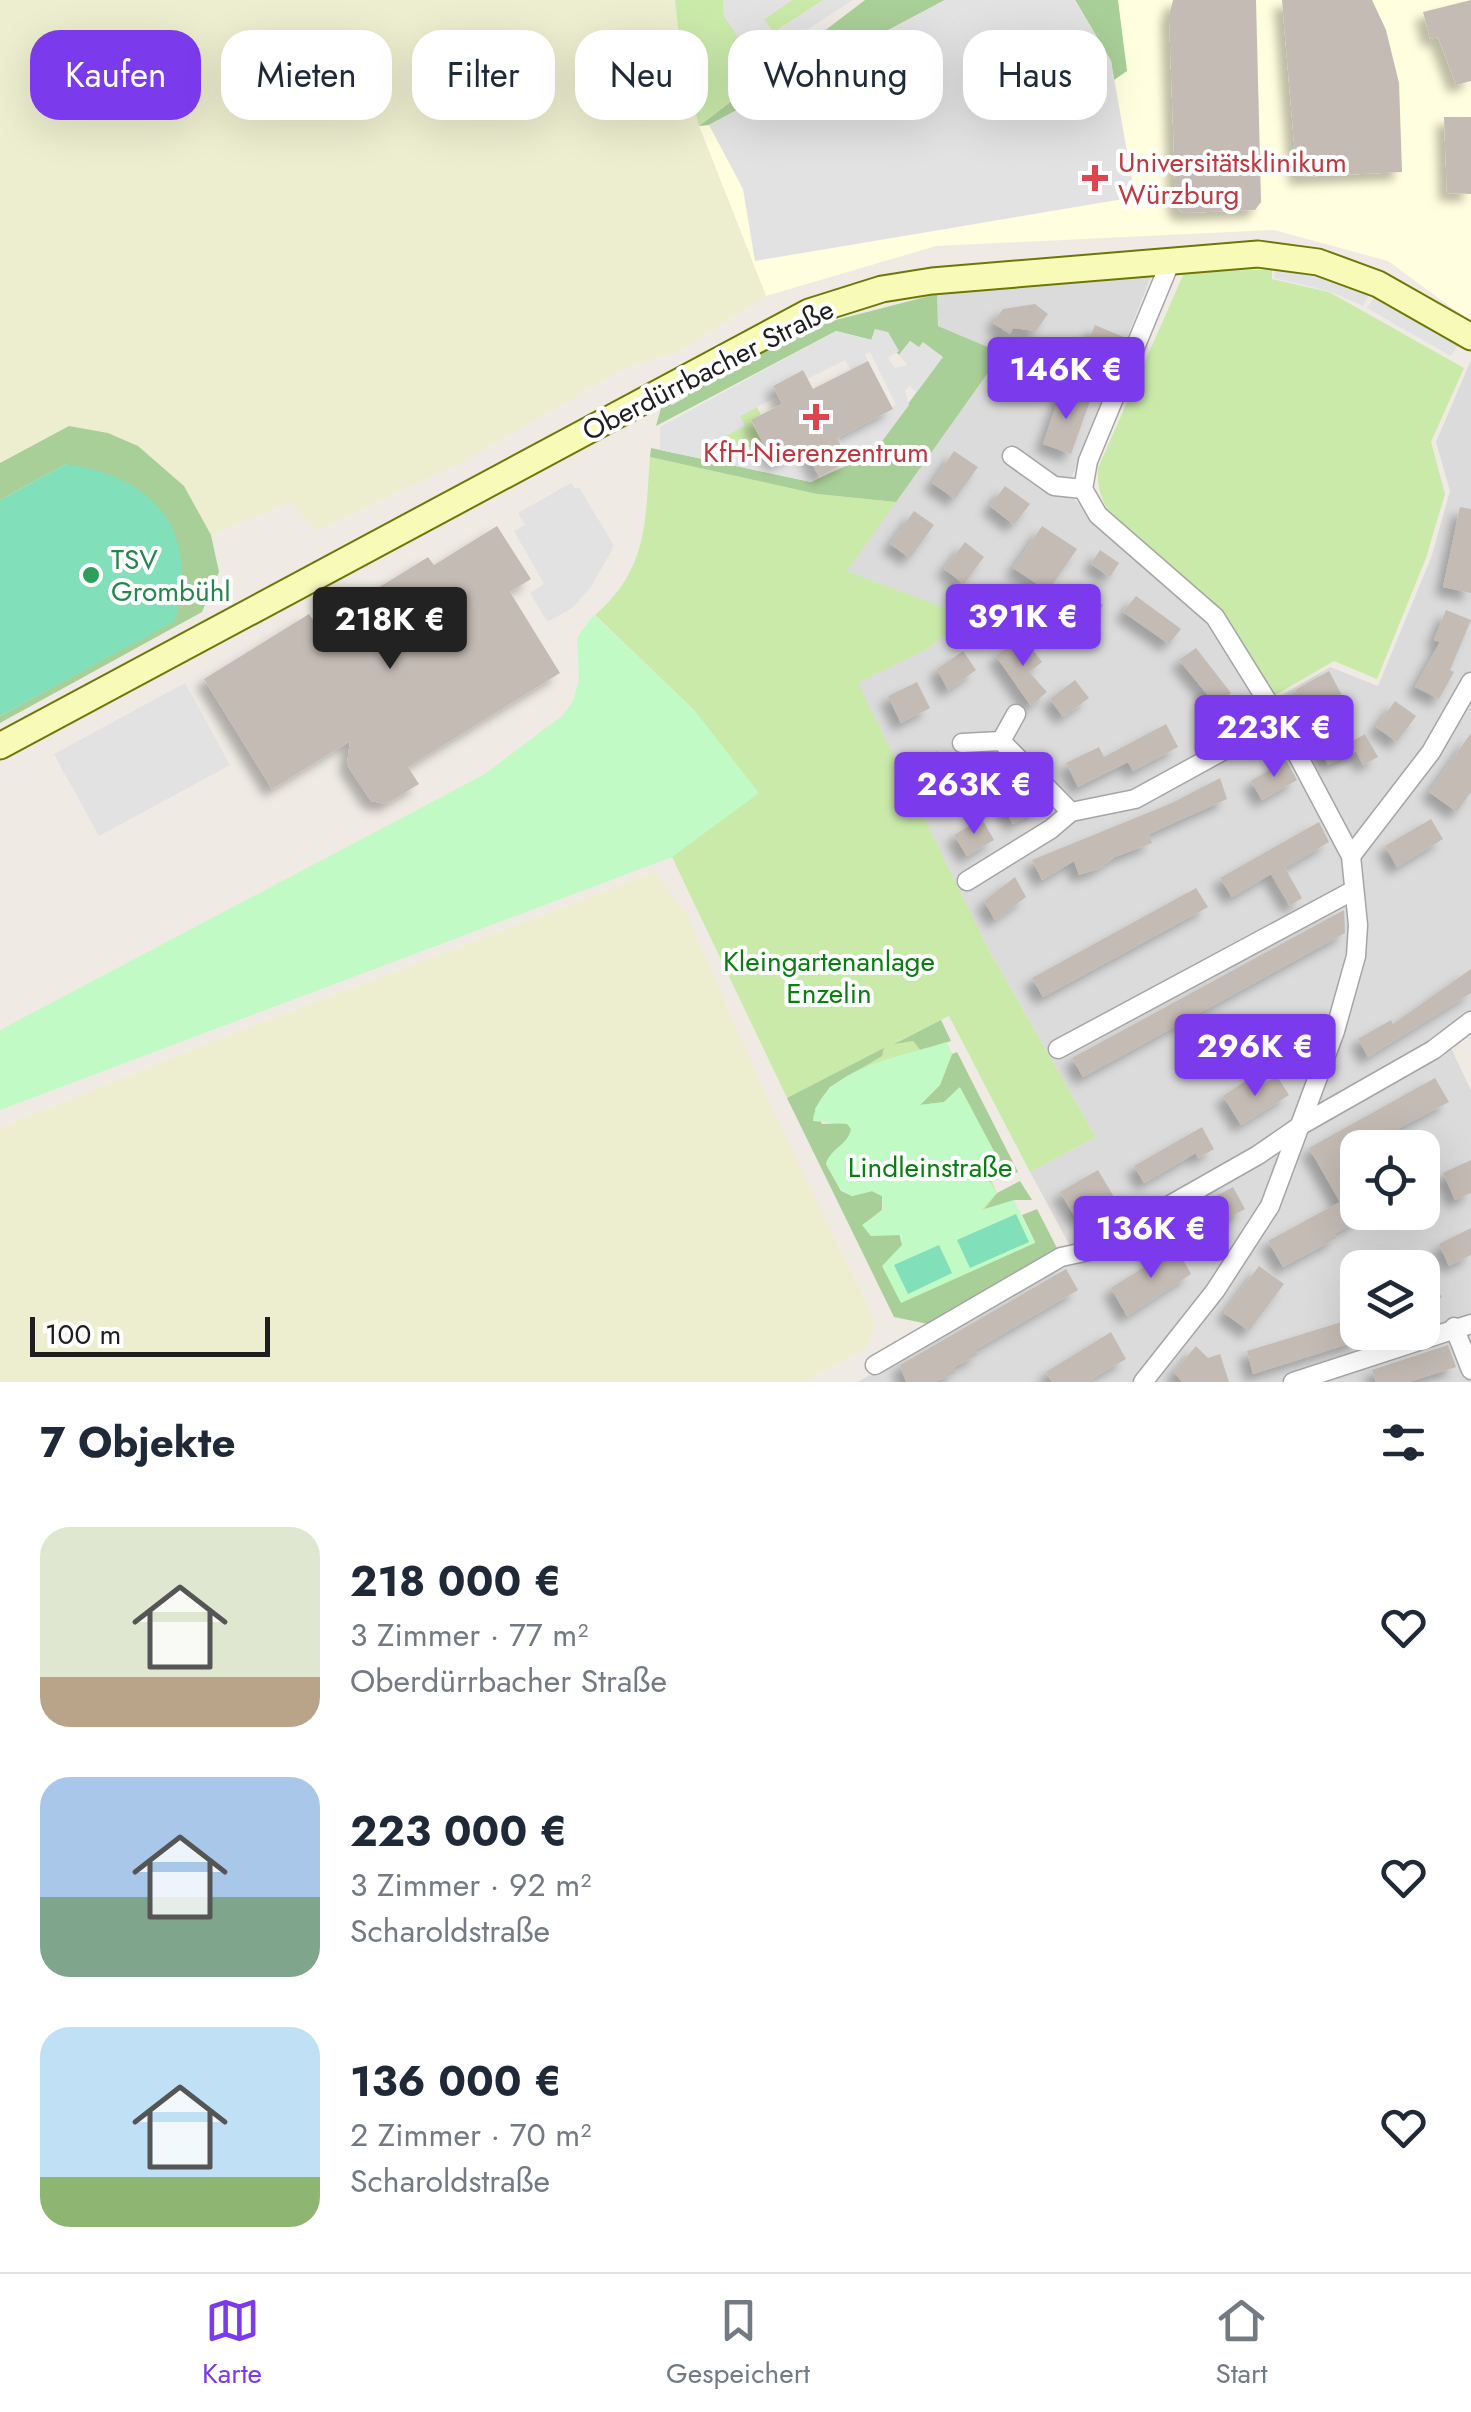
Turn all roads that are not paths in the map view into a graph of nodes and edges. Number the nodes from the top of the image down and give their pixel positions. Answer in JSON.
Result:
{"nodes":[{"id":1,"x":1172,"y":258,"type":"junction"},
{"id":2,"x":1471,"y":337,"type":"edge"},
{"id":3,"x":1012,"y":456,"type":"dead end"},
{"id":4,"x":1083,"y":489,"type":"junction"},
{"id":5,"x":1471,"y":682,"type":"edge"},
{"id":6,"x":1016,"y":714,"type":"dead end"},
{"id":7,"x":1279,"y":720,"type":"junction"},
{"id":8,"x":1001,"y":741,"type":"junction"},
{"id":9,"x":962,"y":743,"type":"dead end"},
{"id":10,"x":0,"y":746,"type":"edge"},
{"id":11,"x":1070,"y":812,"type":"junction"},
{"id":12,"x":1350,"y":856,"type":"junction"},
{"id":13,"x":967,"y":881,"type":"dead end"},
{"id":14,"x":1354,"y":890,"type":"junction"},
{"id":15,"x":1471,"y":1021,"type":"edge"},
{"id":16,"x":1058,"y":1049,"type":"dead end"},
{"id":17,"x":1302,"y":1124,"type":"junction"},
{"id":18,"x":1463,"y":1326,"type":"edge"},
{"id":19,"x":875,"y":1364,"type":"dead end"},
{"id":20,"x":1471,"y":1370,"type":"edge"},
{"id":21,"x":1143,"y":1382,"type":"edge"},
{"id":22,"x":1293,"y":1382,"type":"edge"}],
"edges":[{"from":1,"to":2,"type":"street","name":"Oberdürrbacher Straße"},
{"from":1,"to":4,"type":"street"},
{"from":1,"to":10,"type":"street","name":"Oberdürrbacher Straße"},
{"from":3,"to":4,"type":"street"},
{"from":4,"to":7,"type":"street"},
{"from":5,"to":12,"type":"street"},
{"from":6,"to":8,"type":"street"},
{"from":7,"to":11,"type":"street"},
{"from":7,"to":12,"type":"street"},
{"from":8,"to":9,"type":"street"},
{"from":8,"to":11,"type":"street"},
{"from":11,"to":13,"type":"street"},
{"from":12,"to":14,"type":"street"},
{"from":14,"to":16,"type":"street"},
{"from":14,"to":17,"type":"street"},
{"from":15,"to":17,"type":"street"},
{"from":17,"to":19,"type":"street"},
{"from":17,"to":21,"type":"street"},
{"from":18,"to":20,"type":"street"},
{"from":18,"to":22,"type":"street"}]}
